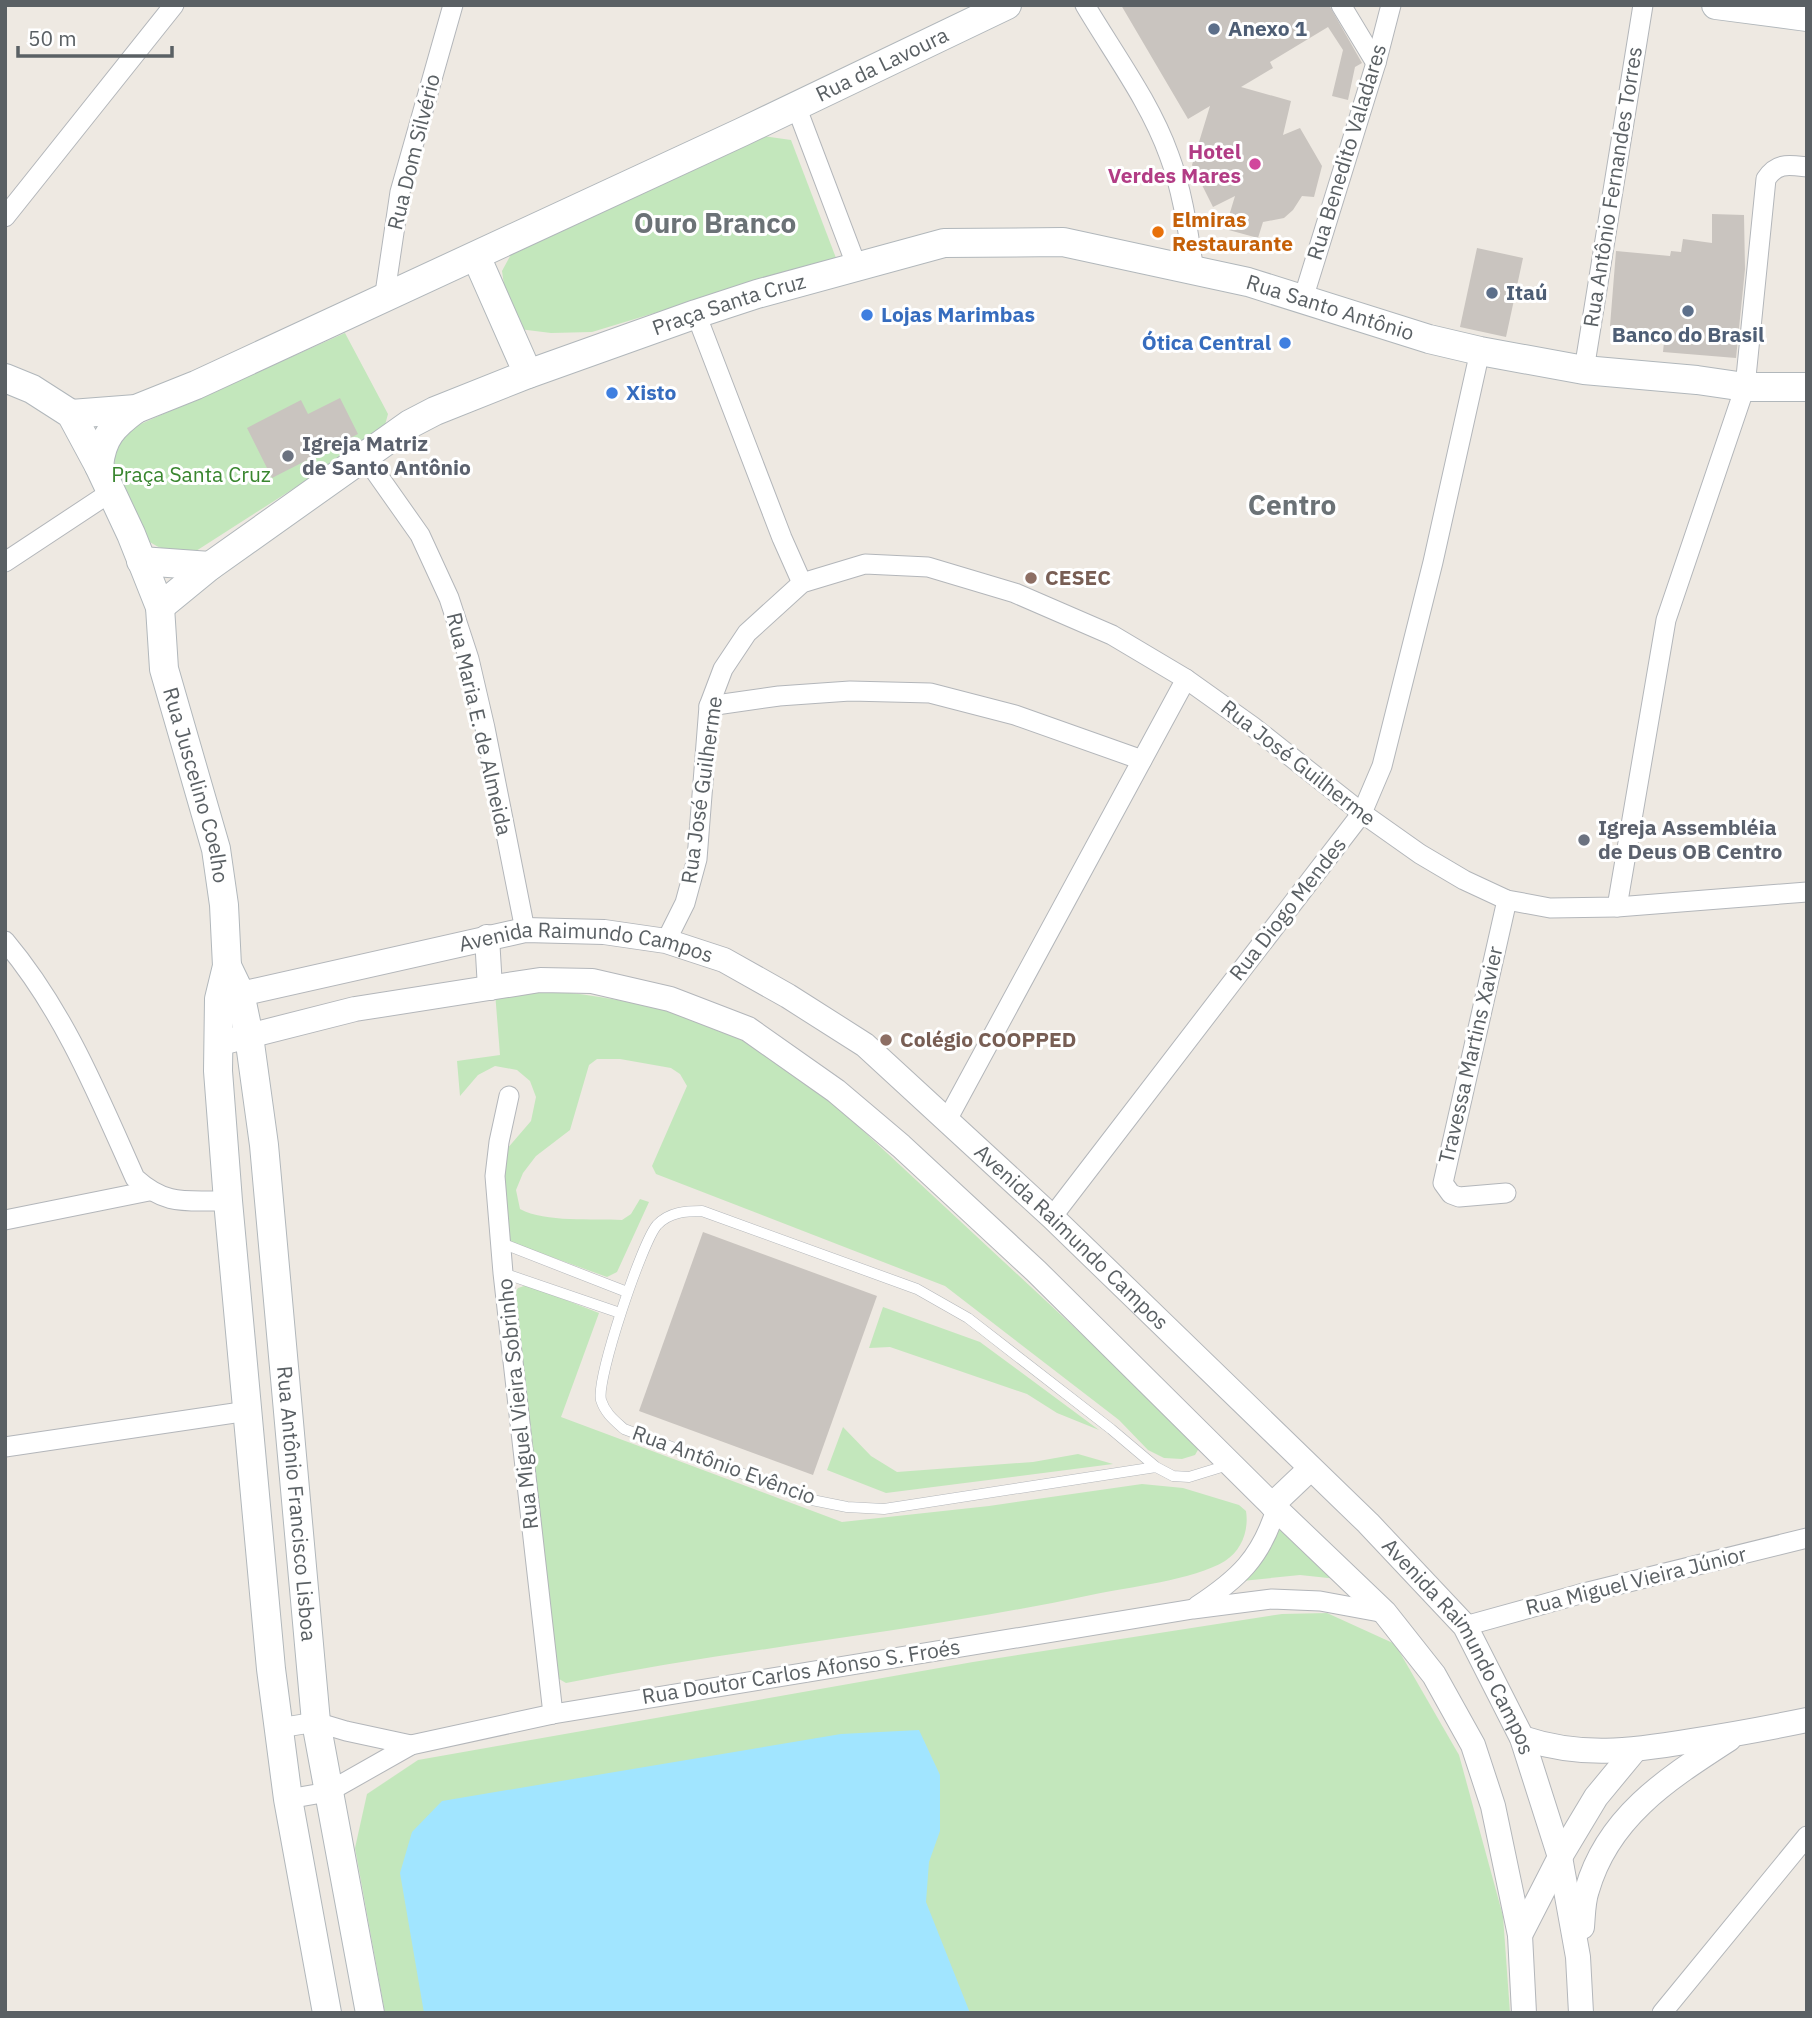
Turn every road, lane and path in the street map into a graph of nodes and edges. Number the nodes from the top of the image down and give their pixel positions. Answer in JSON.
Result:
{"nodes":[{"id":1,"x":174,"y":5,"type":"edge"},
{"id":2,"x":453,"y":5,"type":"edge"},
{"id":3,"x":1007,"y":5,"type":"edge"},
{"id":4,"x":1085,"y":5,"type":"edge"},
{"id":5,"x":1341,"y":5,"type":"edge"},
{"id":6,"x":1391,"y":5,"type":"edge"},
{"id":7,"x":1643,"y":5,"type":"edge"},
{"id":8,"x":1716,"y":5,"type":"edge"},
{"id":9,"x":1807,"y":17,"type":"edge"},
{"id":10,"x":1376,"y":63,"type":"junction"},
{"id":11,"x":796,"y":106,"type":"junction"},
{"id":12,"x":1807,"y":166,"type":"edge"},
{"id":13,"x":5,"y":217,"type":"edge"},
{"id":14,"x":476,"y":256,"type":"junction"},
{"id":15,"x":857,"y":267,"type":"junction"},
{"id":16,"x":1194,"y":271,"type":"junction"},
{"id":17,"x":1303,"y":299,"type":"junction"},
{"id":18,"x":384,"y":300,"type":"junction"},
{"id":19,"x":696,"y":314,"type":"junction"},
{"id":20,"x":1480,"y":351,"type":"junction"},
{"id":21,"x":1584,"y":370,"type":"junction"},
{"id":22,"x":528,"y":374,"type":"junction"},
{"id":23,"x":5,"y":378,"type":"edge"},
{"id":24,"x":1745,"y":387,"type":"junction"},
{"id":25,"x":1807,"y":387,"type":"edge"},
{"id":26,"x":136,"y":409,"type":"junction"},
{"id":27,"x":71,"y":414,"type":"junction"},
{"id":28,"x":365,"y":457,"type":"junction"},
{"id":29,"x":99,"y":467,"type":"junction"},
{"id":30,"x":111,"y":492,"type":"junction"},
{"id":31,"x":141,"y":561,"type":"junction"},
{"id":32,"x":5,"y":562,"type":"edge"},
{"id":33,"x":211,"y":566,"type":"junction"},
{"id":34,"x":802,"y":583,"type":"junction"},
{"id":35,"x":160,"y":607,"type":"junction"},
{"id":36,"x":1186,"y":678,"type":"junction"},
{"id":37,"x":709,"y":706,"type":"junction"},
{"id":38,"x":1142,"y":760,"type":"junction"},
{"id":39,"x":1362,"y":813,"type":"junction"},
{"id":40,"x":1807,"y":892,"type":"edge"},
{"id":41,"x":1507,"y":900,"type":"junction"},
{"id":42,"x":1617,"y":907,"type":"junction"},
{"id":43,"x":525,"y":930,"type":"junction"},
{"id":44,"x":487,"y":937,"type":"junction"},
{"id":45,"x":5,"y":941,"type":"edge"},
{"id":46,"x":666,"y":941,"type":"junction"},
{"id":47,"x":490,"y":988,"type":"junction"},
{"id":48,"x":229,"y":996,"type":"junction"},
{"id":49,"x":249,"y":1036,"type":"junction"},
{"id":50,"x":217,"y":1044,"type":"junction"},
{"id":51,"x":509,"y":1096,"type":"dead end"},
{"id":52,"x":947,"y":1119,"type":"junction"},
{"id":53,"x":149,"y":1191,"type":"junction"},
{"id":54,"x":1506,"y":1193,"type":"dead end"},
{"id":55,"x":228,"y":1201,"type":"junction"},
{"id":56,"x":1052,"y":1217,"type":"junction"},
{"id":57,"x":5,"y":1220,"type":"edge"},
{"id":58,"x":500,"y":1243,"type":"junction"},
{"id":59,"x":503,"y":1273,"type":"junction"},
{"id":60,"x":627,"y":1292,"type":"junction"},
{"id":61,"x":620,"y":1313,"type":"junction"},
{"id":62,"x":248,"y":1411,"type":"junction"},
{"id":63,"x":5,"y":1447,"type":"edge"},
{"id":64,"x":1231,"y":1464,"type":"junction"},
{"id":65,"x":1156,"y":1467,"type":"junction"},
{"id":66,"x":1310,"y":1469,"type":"junction"},
{"id":67,"x":1274,"y":1507,"type":"junction"},
{"id":68,"x":1807,"y":1538,"type":"edge"},
{"id":69,"x":1193,"y":1609,"type":"junction"},
{"id":70,"x":1385,"y":1613,"type":"junction"},
{"id":71,"x":1465,"y":1626,"type":"junction"},
{"id":72,"x":553,"y":1713,"type":"junction"},
{"id":73,"x":1807,"y":1720,"type":"edge"},
{"id":74,"x":316,"y":1722,"type":"junction"},
{"id":75,"x":279,"y":1728,"type":"junction"},
{"id":76,"x":1735,"y":1734,"type":"junction"},
{"id":77,"x":1522,"y":1738,"type":"junction"},
{"id":78,"x":411,"y":1745,"type":"junction"},
{"id":79,"x":1634,"y":1751,"type":"junction"},
{"id":80,"x":328,"y":1791,"type":"junction"},
{"id":81,"x":288,"y":1799,"type":"junction"},
{"id":82,"x":1807,"y":1836,"type":"edge"},
{"id":83,"x":1560,"y":1857,"type":"junction"},
{"id":84,"x":1520,"y":1935,"type":"junction"},
{"id":85,"x":1578,"y":1957,"type":"junction"},
{"id":86,"x":327,"y":2013,"type":"edge"},
{"id":87,"x":370,"y":2013,"type":"edge"},
{"id":88,"x":1524,"y":2013,"type":"edge"},
{"id":89,"x":1581,"y":2013,"type":"edge"},
{"id":90,"x":1662,"y":2013,"type":"edge"}],
"edges":[{"from":1,"to":13,"type":"street"},
{"from":2,"to":18,"type":"street","name":"Rua Dom Silvério"},
{"from":3,"to":11,"type":"main road","name":"Rua da Lavoura"},
{"from":4,"to":16,"type":"street"},
{"from":5,"to":10,"type":"street"},
{"from":6,"to":10,"type":"street","name":"Rua Benedito Valadares"},
{"from":7,"to":21,"type":"street","name":"Rua Antônio Fernandes Torres"},
{"from":8,"to":9,"type":"main road"},
{"from":10,"to":17,"type":"street","name":"Rua Benedito Valadares"},
{"from":11,"to":14,"type":"main road"},
{"from":11,"to":15,"type":"street"},
{"from":12,"to":24,"type":"street"},
{"from":14,"to":18,"type":"main road"},
{"from":14,"to":22,"type":"main road"},
{"from":15,"to":16,"type":"main road","name":"Rua Santo Antônio"},
{"from":15,"to":19,"type":"main road","name":"Praça Santa Cruz"},
{"from":16,"to":17,"type":"main road","name":"Rua Santo Antônio"},
{"from":17,"to":20,"type":"main road","name":"Rua Santo Antônio"},
{"from":18,"to":26,"type":"main road"},
{"from":19,"to":22,"type":"main road","name":"Praça Santa Cruz"},
{"from":19,"to":34,"type":"street"},
{"from":20,"to":21,"type":"main road","name":"Rua Santo Antônio"},
{"from":20,"to":39,"type":"street","name":"Rua Diogo Mendes"},
{"from":21,"to":24,"type":"main road","name":"Rua Santo Antônio"},
{"from":22,"to":28,"type":"main road","name":"Praça Santa Cruz"},
{"from":23,"to":27,"type":"main road"},
{"from":24,"to":25,"type":"main road","name":"Rua Santo Antônio"},
{"from":24,"to":42,"type":"street"},
{"from":26,"to":27,"type":"main road"},
{"from":26,"to":29,"type":"main road"},
{"from":27,"to":29,"type":"main road"},
{"from":28,"to":33,"type":"main road","name":"Praça Santa Cruz"},
{"from":28,"to":43,"type":"street","name":"Rua Maria E. de Almeida"},
{"from":29,"to":30,"type":"main road"},
{"from":30,"to":31,"type":"main road"},
{"from":30,"to":32,"type":"street"},
{"from":31,"to":33,"type":"main road"},
{"from":31,"to":35,"type":"main road"},
{"from":33,"to":35,"type":"main road","name":"Praça Santa Cruz"},
{"from":34,"to":36,"type":"street","name":"Rua José Guilherme"},
{"from":34,"to":37,"type":"street","name":"Rua José Guilherme"},
{"from":35,"to":48,"type":"main road","name":"Rua Juscelino Coelho"},
{"from":36,"to":38,"type":"street"},
{"from":36,"to":39,"type":"street","name":"Rua José Guilherme"},
{"from":37,"to":38,"type":"street"},
{"from":37,"to":46,"type":"street","name":"Rua José Guilherme"},
{"from":38,"to":52,"type":"street"},
{"from":39,"to":41,"type":"street","name":"Rua José Guilherme"},
{"from":39,"to":56,"type":"street","name":"Rua Diogo Mendes"},
{"from":40,"to":42,"type":"street","name":"Rua José Guilherme"},
{"from":41,"to":42,"type":"street","name":"Rua José Guilherme"},
{"from":41,"to":54,"type":"street","name":"Travessa Martins Xavier"},
{"from":43,"to":44,"type":"street","name":"Avenida Raimundo Campos"},
{"from":43,"to":46,"type":"street","name":"Avenida Raimundo Campos"},
{"from":44,"to":47,"type":"street"},
{"from":44,"to":48,"type":"street","name":"Avenida Raimundo Campos"},
{"from":45,"to":53,"type":"street"},
{"from":46,"to":52,"type":"street","name":"Avenida Raimundo Campos"},
{"from":47,"to":49,"type":"street","name":"Avenida Raimundo Campos"},
{"from":47,"to":64,"type":"street","name":"Avenida Raimundo Campos"},
{"from":48,"to":49,"type":"main road","name":"Rua Antônio Francisco Lisboa"},
{"from":48,"to":50,"type":"main road","name":"Rua Antônio Francisco Lisboa"},
{"from":49,"to":50,"type":"street","name":"Avenida Raimundo Campos"},
{"from":49,"to":74,"type":"main road","name":"Rua Antônio Francisco Lisboa"},
{"from":50,"to":55,"type":"main road","name":"Rua Antônio Francisco Lisboa"},
{"from":51,"to":58,"type":"street","name":"Rua Miguel Vieira Sobrinho"},
{"from":52,"to":56,"type":"street","name":"Avenida Raimundo Campos"},
{"from":53,"to":55,"type":"street"},
{"from":53,"to":57,"type":"street"},
{"from":55,"to":62,"type":"main road","name":"Rua Antônio Francisco Lisboa"},
{"from":56,"to":66,"type":"street","name":"Avenida Raimundo Campos"},
{"from":58,"to":59,"type":"street","name":"Rua Miguel Vieira Sobrinho"},
{"from":58,"to":60,"type":"lane"},
{"from":59,"to":61,"type":"lane"},
{"from":59,"to":72,"type":"street","name":"Rua Miguel Vieira Sobrinho"},
{"from":60,"to":61,"type":"lane","name":"Rua Antônio Evêncio"},
{"from":60,"to":65,"type":"lane","name":"Rua Antônio Evêncio"},
{"from":61,"to":65,"type":"lane","name":"Rua Antônio Evêncio"},
{"from":62,"to":63,"type":"street"},
{"from":62,"to":75,"type":"main road","name":"Rua Antônio Francisco Lisboa"},
{"from":64,"to":65,"type":"lane","name":"Rua Antônio Evêncio"},
{"from":64,"to":67,"type":"street","name":"Avenida Raimundo Campos"},
{"from":66,"to":67,"type":"street"},
{"from":66,"to":71,"type":"street","name":"Avenida Raimundo Campos"},
{"from":67,"to":69,"type":"street"},
{"from":67,"to":70,"type":"street","name":"Avenida Raimundo Campos"},
{"from":68,"to":71,"type":"street","name":"Rua Miguel Vieira Júnior"},
{"from":69,"to":70,"type":"street","name":"Rua Doutor Carlos Afonso S. Froés"},
{"from":69,"to":72,"type":"street","name":"Rua Doutor Carlos Afonso S. Froés"},
{"from":70,"to":84,"type":"street","name":"Avenida Raimundo Campos"},
{"from":71,"to":77,"type":"street","name":"Avenida Raimundo Campos"},
{"from":72,"to":78,"type":"street","name":"Rua Doutor Carlos Afonso S. Froés"},
{"from":73,"to":76,"type":"street"},
{"from":74,"to":75,"type":"street"},
{"from":74,"to":78,"type":"street"},
{"from":74,"to":80,"type":"main road","name":"Rua Antônio Francisco Lisboa"},
{"from":75,"to":81,"type":"main road","name":"Rua Antônio Francisco Lisboa"},
{"from":76,"to":79,"type":"street"},
{"from":76,"to":85,"type":"street"},
{"from":77,"to":79,"type":"street"},
{"from":77,"to":83,"type":"street","name":"Avenida Raimundo Campos"},
{"from":78,"to":80,"type":"street"},
{"from":79,"to":83,"type":"street"},
{"from":80,"to":81,"type":"street"},
{"from":80,"to":87,"type":"main road","name":"Rua Antônio Francisco Lisboa"},
{"from":81,"to":86,"type":"main road","name":"Rua Antônio Francisco Lisboa"},
{"from":82,"to":90,"type":"street"},
{"from":83,"to":84,"type":"street"},
{"from":83,"to":85,"type":"street","name":"Avenida Raimundo Campos"},
{"from":84,"to":88,"type":"street","name":"Avenida Raimundo Campos"},
{"from":85,"to":89,"type":"street","name":"Avenida Raimundo Campos"}]}
